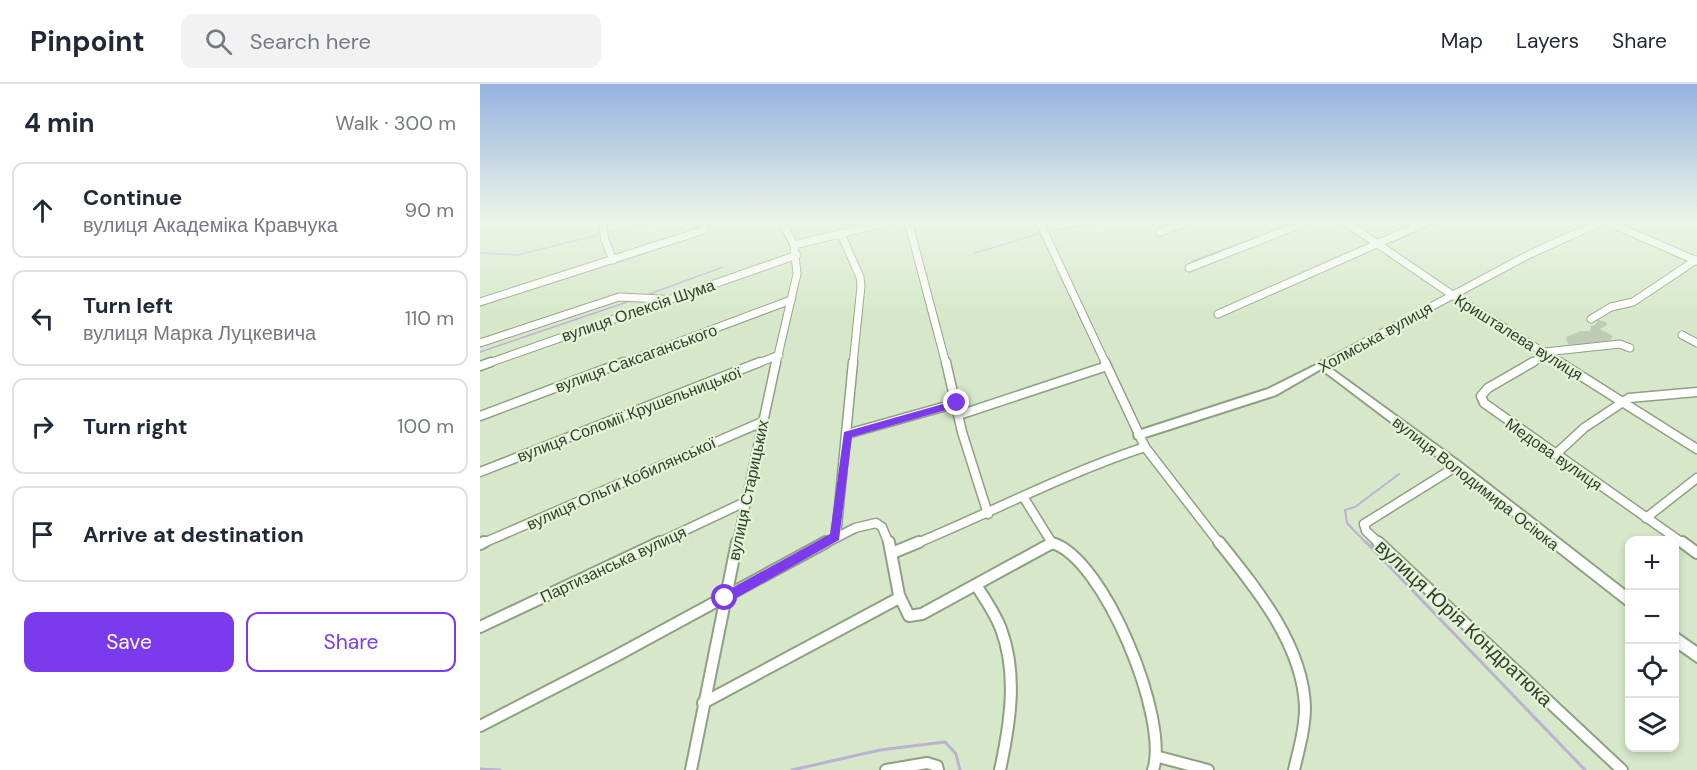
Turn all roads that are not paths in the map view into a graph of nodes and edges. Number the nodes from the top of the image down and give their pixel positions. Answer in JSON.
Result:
{"nodes":[{"id":1,"x":610,"y":253,"type":"edge"},
{"id":2,"x":634,"y":253,"type":"edge"},
{"id":3,"x":850,"y":253,"type":"edge"},
{"id":4,"x":917,"y":253,"type":"edge"},
{"id":5,"x":1053,"y":253,"type":"edge"},
{"id":6,"x":1226,"y":253,"type":"edge"},
{"id":7,"x":1356,"y":253,"type":"edge"},
{"id":8,"x":1393,"y":253,"type":"edge"},
{"id":9,"x":1532,"y":253,"type":"edge"},
{"id":10,"x":1680,"y":253,"type":"edge"},
{"id":11,"x":797,"y":255,"type":"joint"},
{"id":12,"x":613,"y":260,"type":"junction"},
{"id":13,"x":1696,"y":260,"type":"edge"},
{"id":14,"x":1189,"y":268,"type":"dead end"},
{"id":15,"x":1451,"y":294,"type":"junction"},
{"id":16,"x":666,"y":300,"type":"junction"},
{"id":17,"x":791,"y":300,"type":"junction"},
{"id":18,"x":480,"y":302,"type":"edge"},
{"id":19,"x":1218,"y":314,"type":"dead end"},
{"id":20,"x":1591,"y":319,"type":"dead end"},
{"id":21,"x":1682,"y":335,"type":"dead end"},
{"id":22,"x":480,"y":343,"type":"edge"},
{"id":23,"x":1697,"y":343,"type":"edge"},
{"id":24,"x":1630,"y":348,"type":"dead end"},
{"id":25,"x":1546,"y":353,"type":"junction"},
{"id":26,"x":779,"y":355,"type":"junction"},
{"id":27,"x":1322,"y":365,"type":"junction"},
{"id":28,"x":480,"y":366,"type":"edge"},
{"id":29,"x":1107,"y":366,"type":"junction"},
{"id":30,"x":1697,"y":392,"type":"edge"},
{"id":31,"x":1620,"y":402,"type":"junction"},
{"id":32,"x":957,"y":403,"type":"junction"},
{"id":33,"x":959,"y":414,"type":"junction"},
{"id":34,"x":480,"y":416,"type":"edge"},
{"id":35,"x":762,"y":422,"type":"junction"},
{"id":36,"x":847,"y":434,"type":"junction"},
{"id":37,"x":1139,"y":435,"type":"junction"},
{"id":38,"x":1145,"y":447,"type":"junction"},
{"id":39,"x":1697,"y":449,"type":"edge"},
{"id":40,"x":1556,"y":454,"type":"junction"},
{"id":41,"x":1457,"y":466,"type":"junction"},
{"id":42,"x":480,"y":472,"type":"edge"},
{"id":43,"x":1697,"y":478,"type":"edge"},
{"id":44,"x":1024,"y":498,"type":"junction"},
{"id":45,"x":747,"y":501,"type":"junction"},
{"id":46,"x":988,"y":514,"type":"junction"},
{"id":47,"x":1646,"y":518,"type":"junction"},
{"id":48,"x":836,"y":537,"type":"junction"},
{"id":49,"x":1052,"y":543,"type":"junction"},
{"id":50,"x":480,"y":544,"type":"edge"},
{"id":51,"x":892,"y":553,"type":"junction"},
{"id":52,"x":1697,"y":553,"type":"edge"},
{"id":53,"x":976,"y":585,"type":"junction"},
{"id":54,"x":725,"y":598,"type":"junction"},
{"id":55,"x":899,"y":598,"type":"junction"},
{"id":56,"x":1625,"y":599,"type":"edge"},
{"id":57,"x":480,"y":627,"type":"edge"},
{"id":58,"x":1679,"y":641,"type":"edge"},
{"id":59,"x":1697,"y":655,"type":"edge"},
{"id":60,"x":703,"y":703,"type":"junction"},
{"id":61,"x":480,"y":726,"type":"edge"},
{"id":62,"x":1159,"y":757,"type":"junction"},
{"id":63,"x":691,"y":770,"type":"edge"},
{"id":64,"x":886,"y":770,"type":"edge"},
{"id":65,"x":938,"y":770,"type":"edge"},
{"id":66,"x":1000,"y":770,"type":"edge"},
{"id":67,"x":1153,"y":770,"type":"edge"},
{"id":68,"x":1208,"y":770,"type":"edge"},
{"id":69,"x":1293,"y":770,"type":"edge"},
{"id":70,"x":1622,"y":770,"type":"edge"}],
"edges":[{"from":1,"to":12,"type":"street"},
{"from":2,"to":12,"type":"street"},
{"from":3,"to":36,"type":"street"},
{"from":4,"to":32,"type":"street"},
{"from":5,"to":29,"type":"street"},
{"from":6,"to":14,"type":"street"},
{"from":7,"to":19,"type":"street"},
{"from":8,"to":15,"type":"street","name":"Кришталева вулиця"},
{"from":9,"to":15,"type":"street","name":"Холмська вулиця"},
{"from":10,"to":13,"type":"street"},
{"from":11,"to":16,"type":"street","name":"вулиця Олексія Шума"},
{"from":11,"to":17,"type":"street","name":"вулиця Старицьких"},
{"from":12,"to":18,"type":"street"},
{"from":13,"to":20,"type":"street"},
{"from":15,"to":25,"type":"street","name":"Кришталева вулиця"},
{"from":15,"to":27,"type":"street","name":"Холмська вулиця"},
{"from":16,"to":22,"type":"street"},
{"from":16,"to":28,"type":"street","name":"вулиця Олексія Шума"},
{"from":17,"to":26,"type":"street","name":"вулиця Старицьких"},
{"from":17,"to":34,"type":"street","name":"вулиця Саксаганського"},
{"from":21,"to":23,"type":"street"},
{"from":24,"to":25,"type":"street"},
{"from":25,"to":31,"type":"street","name":"Кришталева вулиця"},
{"from":25,"to":40,"type":"street","name":"Медова вулиця"},
{"from":26,"to":35,"type":"street","name":"вулиця Старицьких"},
{"from":26,"to":42,"type":"street","name":"вулиця Соломії Крушельницької"},
{"from":27,"to":37,"type":"street","name":"Холмська вулиця"},
{"from":27,"to":41,"type":"street","name":"вулиця Володимира Осіюка"},
{"from":29,"to":33,"type":"street"},
{"from":29,"to":37,"type":"street"},
{"from":30,"to":31,"type":"street"},
{"from":31,"to":39,"type":"street","name":"Кришталева вулиця"},
{"from":31,"to":40,"type":"street"},
{"from":32,"to":33,"type":"street"},
{"from":32,"to":36,"type":"street"},
{"from":33,"to":46,"type":"street"},
{"from":35,"to":45,"type":"street","name":"вулиця Старицьких"},
{"from":35,"to":50,"type":"street","name":"вулиця Ольги Кобилянської"},
{"from":36,"to":48,"type":"street"},
{"from":37,"to":38,"type":"street"},
{"from":38,"to":44,"type":"street"},
{"from":38,"to":69,"type":"street"},
{"from":40,"to":47,"type":"street","name":"Медова вулиця"},
{"from":41,"to":56,"type":"street","name":"вулиця Володимира Осіюка"},
{"from":41,"to":70,"type":"street","name":"вулиця Юрія Кондратюка"},
{"from":43,"to":47,"type":"street"},
{"from":44,"to":46,"type":"street"},
{"from":44,"to":49,"type":"street"},
{"from":45,"to":54,"type":"street","name":"вулиця Старицьких"},
{"from":45,"to":57,"type":"street","name":"Партизанська вулиця"},
{"from":46,"to":51,"type":"street"},
{"from":47,"to":52,"type":"street","name":"Медова вулиця"},
{"from":48,"to":51,"type":"street"},
{"from":48,"to":54,"type":"street"},
{"from":49,"to":53,"type":"street"},
{"from":49,"to":62,"type":"street"},
{"from":51,"to":55,"type":"street"},
{"from":53,"to":55,"type":"street"},
{"from":53,"to":66,"type":"street"},
{"from":54,"to":60,"type":"street","name":"вулиця Старицьких"},
{"from":54,"to":61,"type":"street"},
{"from":55,"to":60,"type":"street"},
{"from":58,"to":59,"type":"street"},
{"from":60,"to":63,"type":"street","name":"вулиця Старицьких"},
{"from":62,"to":67,"type":"street"},
{"from":62,"to":68,"type":"street"},
{"from":64,"to":65,"type":"street"}]}
